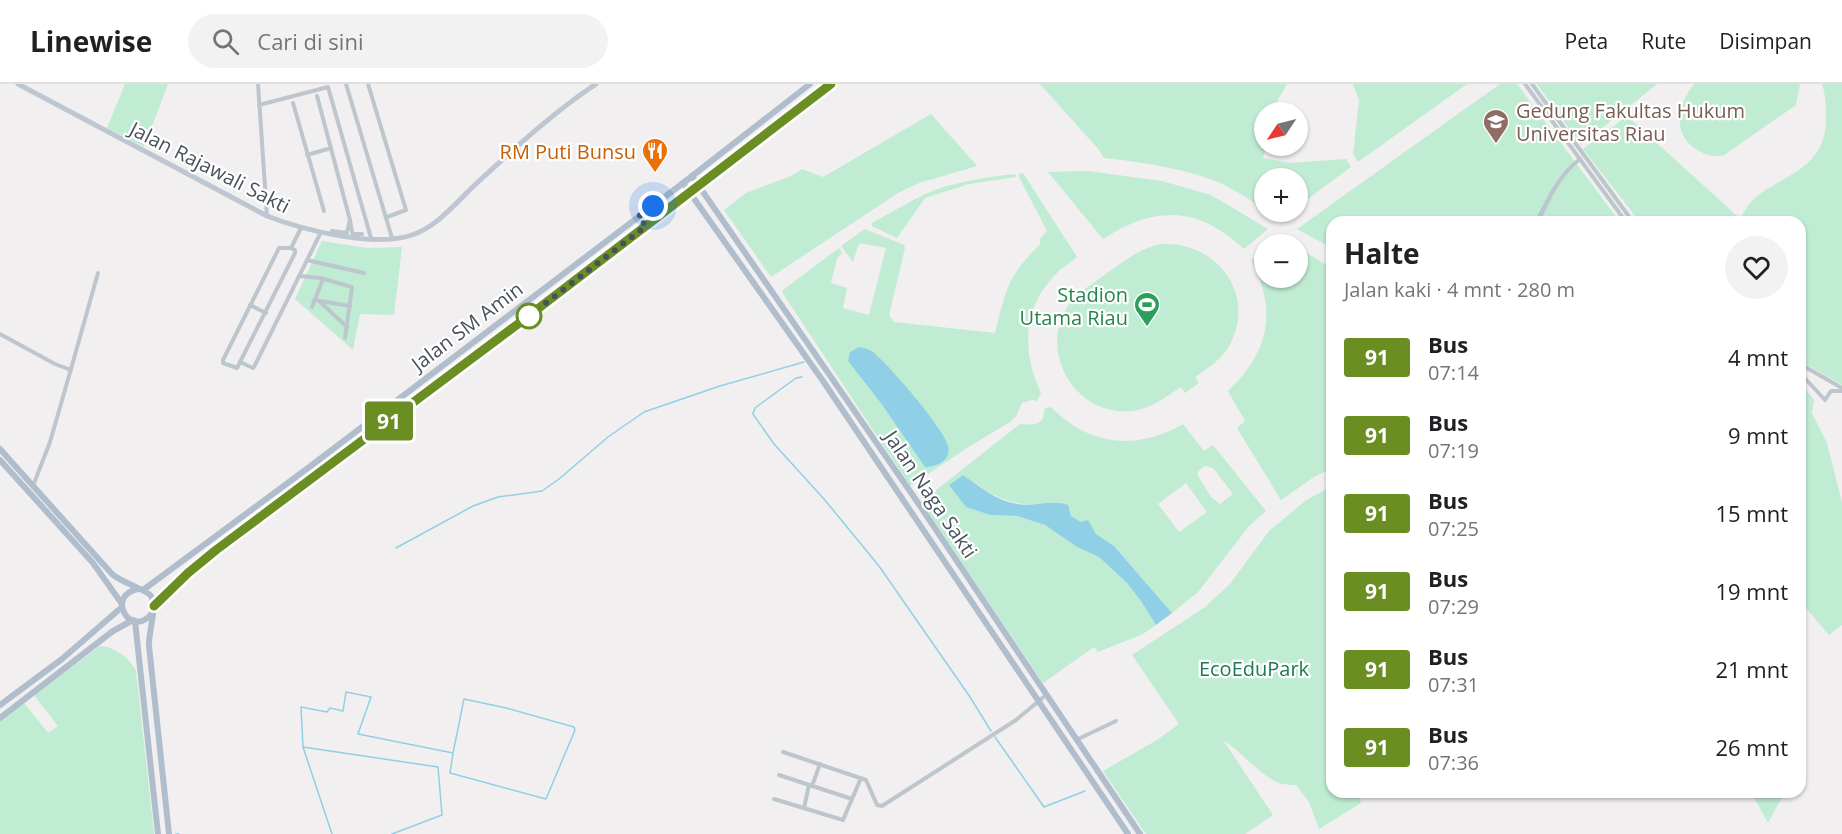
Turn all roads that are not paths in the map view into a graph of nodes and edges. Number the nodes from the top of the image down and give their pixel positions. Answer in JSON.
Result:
{"nodes":[{"id":1,"x":18,"y":84,"type":"edge"},
{"id":2,"x":258,"y":84,"type":"edge"},
{"id":3,"x":346,"y":84,"type":"edge"},
{"id":4,"x":368,"y":84,"type":"edge"},
{"id":5,"x":596,"y":84,"type":"edge"},
{"id":6,"x":810,"y":84,"type":"edge"},
{"id":7,"x":831,"y":84,"type":"edge"},
{"id":8,"x":1525,"y":84,"type":"edge"},
{"id":9,"x":1532,"y":84,"type":"edge"},
{"id":10,"x":317,"y":96,"type":"dead end"},
{"id":11,"x":293,"y":103,"type":"dead end"},
{"id":12,"x":260,"y":105,"type":"junction"},
{"id":13,"x":331,"y":148,"type":"junction"},
{"id":14,"x":308,"y":155,"type":"junction"},
{"id":15,"x":1580,"y":159,"type":"junction"},
{"id":16,"x":692,"y":176,"type":"junction"},
{"id":17,"x":683,"y":183,"type":"junction"},
{"id":18,"x":698,"y":186,"type":"junction"},
{"id":19,"x":688,"y":192,"type":"junction"},
{"id":20,"x":324,"y":211,"type":"dead end"},
{"id":21,"x":267,"y":216,"type":"junction"},
{"id":22,"x":1541,"y":216,"type":"edge"},
{"id":23,"x":1622,"y":216,"type":"edge"},
{"id":24,"x":1629,"y":216,"type":"edge"},
{"id":25,"x":387,"y":217,"type":"junction"},
{"id":26,"x":638,"y":217,"type":"junction"},
{"id":27,"x":646,"y":226,"type":"junction"},
{"id":28,"x":301,"y":228,"type":"junction"},
{"id":29,"x":332,"y":231,"type":"dead end"},
{"id":30,"x":321,"y":232,"type":"junction"},
{"id":31,"x":362,"y":234,"type":"dead end"},
{"id":32,"x":350,"y":235,"type":"junction"},
{"id":33,"x":371,"y":238,"type":"junction"},
{"id":34,"x":392,"y":238,"type":"junction"},
{"id":35,"x":291,"y":248,"type":"junction"},
{"id":36,"x":306,"y":260,"type":"junction"},
{"id":37,"x":98,"y":273,"type":"dead end"},
{"id":38,"x":364,"y":273,"type":"dead end"},
{"id":39,"x":299,"y":276,"type":"junction"},
{"id":40,"x":323,"y":279,"type":"junction"},
{"id":41,"x":316,"y":300,"type":"junction"},
{"id":42,"x":250,"y":305,"type":"junction"},
{"id":43,"x":350,"y":306,"type":"junction"},
{"id":44,"x":312,"y":307,"type":"dead end"},
{"id":45,"x":266,"y":313,"type":"junction"},
{"id":46,"x":347,"y":328,"type":"junction"},
{"id":47,"x":0,"y":334,"type":"edge"},
{"id":48,"x":345,"y":338,"type":"dead end"},
{"id":49,"x":240,"y":362,"type":"junction"},
{"id":50,"x":1806,"y":368,"type":"edge"},
{"id":51,"x":71,"y":370,"type":"junction"},
{"id":52,"x":1806,"y":379,"type":"edge"},
{"id":53,"x":1842,"y":390,"type":"edge"},
{"id":54,"x":0,"y":449,"type":"edge"},
{"id":55,"x":0,"y":460,"type":"edge"},
{"id":56,"x":33,"y":486,"type":"junction"},
{"id":57,"x":140,"y":590,"type":"junction"},
{"id":58,"x":122,"y":606,"type":"junction"},
{"id":59,"x":153,"y":609,"type":"junction"},
{"id":60,"x":134,"y":621,"type":"junction"},
{"id":61,"x":1046,"y":695,"type":"junction"},
{"id":62,"x":1039,"y":702,"type":"junction"},
{"id":63,"x":0,"y":705,"type":"edge"},
{"id":64,"x":0,"y":718,"type":"edge"},
{"id":65,"x":1116,"y":721,"type":"dead end"},
{"id":66,"x":1076,"y":740,"type":"junction"},
{"id":67,"x":783,"y":752,"type":"dead end"},
{"id":68,"x":820,"y":764,"type":"junction"},
{"id":69,"x":779,"y":775,"type":"dead end"},
{"id":70,"x":861,"y":778,"type":"junction"},
{"id":71,"x":811,"y":785,"type":"junction"},
{"id":72,"x":774,"y":799,"type":"dead end"},
{"id":73,"x":852,"y":799,"type":"junction"},
{"id":74,"x":804,"y":808,"type":"junction"},
{"id":75,"x":158,"y":834,"type":"edge"},
{"id":76,"x":169,"y":834,"type":"edge"},
{"id":77,"x":1128,"y":834,"type":"edge"},
{"id":78,"x":1140,"y":834,"type":"edge"}],
"edges":[{"from":1,"to":21,"type":"main road","name":"Jalan Rajawali Sakti"},
{"from":2,"to":12,"type":"street"},
{"from":3,"to":25,"type":"street"},
{"from":4,"to":25,"type":"street"},
{"from":5,"to":34,"type":"main road","name":"Jalan Rajawali Sakti"},
{"from":6,"to":16,"type":"main road","name":"Jalan SM Amin"},
{"from":7,"to":18,"type":"main road","name":"Jalan SM Amin"},
{"from":8,"to":15,"type":"street"},
{"from":9,"to":24,"type":"street"},
{"from":10,"to":13,"type":"street"},
{"from":11,"to":14,"type":"street"},
{"from":12,"to":21,"type":"street"},
{"from":12,"to":33,"type":"street"},
{"from":13,"to":14,"type":"street"},
{"from":13,"to":32,"type":"street"},
{"from":14,"to":20,"type":"street"},
{"from":15,"to":22,"type":"street"},
{"from":15,"to":23,"type":"street"},
{"from":16,"to":17,"type":"main road","name":"Jalan SM Amin"},
{"from":16,"to":18,"type":"main road","name":"Jalan Naga Sakti"},
{"from":17,"to":19,"type":"main road","name":"Jalan Naga Sakti"},
{"from":17,"to":26,"type":"main road","name":"Jalan SM Amin"},
{"from":18,"to":19,"type":"main road","name":"Jalan SM Amin"},
{"from":18,"to":61,"type":"main road","name":"Jalan Naga Sakti"},
{"from":19,"to":27,"type":"main road","name":"Jalan SM Amin"},
{"from":19,"to":62,"type":"main road","name":"Jalan Naga Sakti"},
{"from":21,"to":28,"type":"main road","name":"Jalan Rajawali Sakti"},
{"from":25,"to":34,"type":"street"},
{"from":26,"to":27,"type":"main road"},
{"from":26,"to":57,"type":"main road","name":"Jalan SM Amin"},
{"from":27,"to":59,"type":"main road","name":"Jalan SM Amin"},
{"from":28,"to":30,"type":"main road","name":"Jalan Rajawali Sakti"},
{"from":28,"to":35,"type":"street"},
{"from":29,"to":32,"type":"street"},
{"from":30,"to":32,"type":"main road","name":"Jalan Rajawali Sakti"},
{"from":30,"to":36,"type":"street"},
{"from":31,"to":32,"type":"street"},
{"from":32,"to":33,"type":"main road","name":"Jalan Rajawali Sakti"},
{"from":33,"to":34,"type":"main road","name":"Jalan Rajawali Sakti"},
{"from":35,"to":42,"type":"street"},
{"from":35,"to":45,"type":"street"},
{"from":36,"to":38,"type":"street"},
{"from":36,"to":39,"type":"street"},
{"from":37,"to":51,"type":"street"},
{"from":39,"to":40,"type":"street"},
{"from":39,"to":49,"type":"street"},
{"from":40,"to":41,"type":"street"},
{"from":40,"to":43,"type":"street"},
{"from":41,"to":43,"type":"street"},
{"from":41,"to":44,"type":"street"},
{"from":41,"to":46,"type":"street"},
{"from":42,"to":45,"type":"street"},
{"from":42,"to":49,"type":"street"},
{"from":43,"to":46,"type":"street"},
{"from":45,"to":49,"type":"street"},
{"from":46,"to":48,"type":"street"},
{"from":47,"to":51,"type":"street"},
{"from":50,"to":53,"type":"street"},
{"from":51,"to":56,"type":"street"},
{"from":52,"to":53,"type":"street"},
{"from":54,"to":56,"type":"main road"},
{"from":55,"to":58,"type":"main road"},
{"from":56,"to":57,"type":"main road"},
{"from":57,"to":58,"type":"main road"},
{"from":57,"to":59,"type":"main road"},
{"from":58,"to":60,"type":"main road"},
{"from":58,"to":63,"type":"main road"},
{"from":59,"to":60,"type":"main road"},
{"from":59,"to":76,"type":"main road"},
{"from":60,"to":64,"type":"main road"},
{"from":60,"to":75,"type":"main road"},
{"from":61,"to":62,"type":"street"},
{"from":61,"to":66,"type":"main road","name":"Jalan Naga Sakti"},
{"from":62,"to":70,"type":"street"},
{"from":62,"to":77,"type":"main road","name":"Jalan Naga Sakti"},
{"from":65,"to":66,"type":"street"},
{"from":66,"to":78,"type":"main road","name":"Jalan Naga Sakti"},
{"from":67,"to":68,"type":"street"},
{"from":68,"to":70,"type":"street"},
{"from":68,"to":71,"type":"street"},
{"from":69,"to":71,"type":"street"},
{"from":70,"to":73,"type":"street"},
{"from":71,"to":73,"type":"street"},
{"from":71,"to":74,"type":"street"},
{"from":72,"to":74,"type":"street"},
{"from":73,"to":74,"type":"street"}]}
